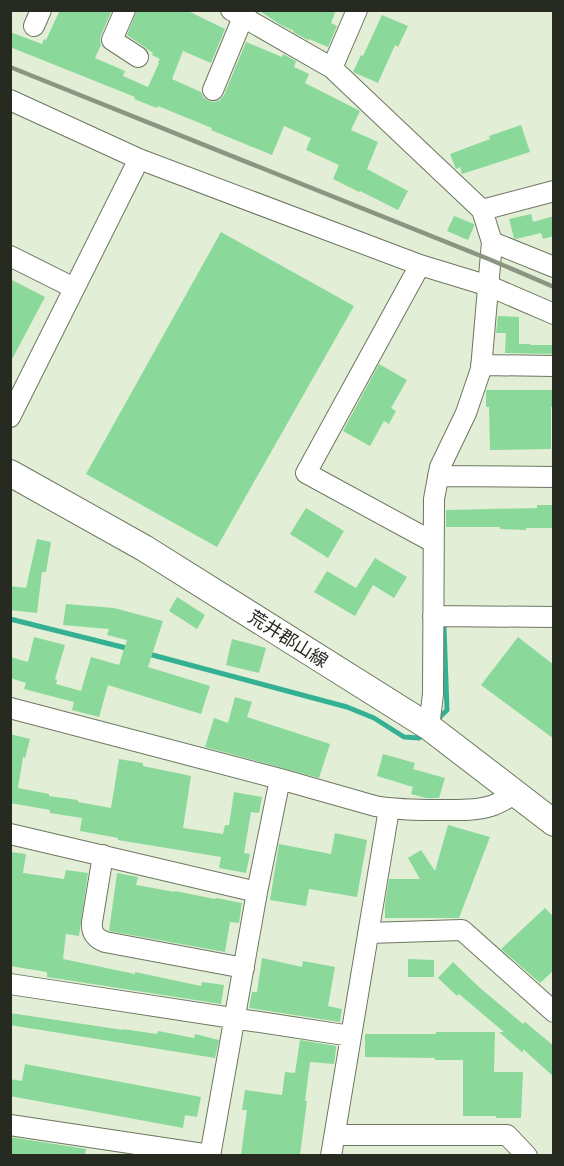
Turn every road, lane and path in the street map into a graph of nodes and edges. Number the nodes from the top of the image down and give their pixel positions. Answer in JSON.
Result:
{"nodes":[{"id":1,"x":125,"y":10,"type":"edge"},
{"id":2,"x":357,"y":10,"type":"edge"},
{"id":3,"x":240,"y":13,"type":"edge"},
{"id":4,"x":138,"y":57,"type":"dead end"},
{"id":5,"x":332,"y":68,"type":"junction"},
{"id":6,"x":213,"y":90,"type":"dead end"},
{"id":7,"x":10,"y":100,"type":"edge"},
{"id":8,"x":139,"y":159,"type":"junction"},
{"id":9,"x":554,"y":191,"type":"edge"},
{"id":10,"x":482,"y":210,"type":"junction"},
{"id":11,"x":492,"y":242,"type":"junction"},
{"id":12,"x":10,"y":256,"type":"edge"},
{"id":13,"x":420,"y":265,"type":"junction"},
{"id":14,"x":554,"y":267,"type":"edge"},
{"id":15,"x":489,"y":286,"type":"junction"},
{"id":16,"x":74,"y":288,"type":"junction"},
{"id":17,"x":554,"y":314,"type":"edge"},
{"id":18,"x":481,"y":365,"type":"junction"},
{"id":19,"x":554,"y":366,"type":"edge"},
{"id":20,"x":10,"y":417,"type":"edge"},
{"id":21,"x":10,"y":473,"type":"edge"},
{"id":22,"x":438,"y":476,"type":"junction"},
{"id":23,"x":554,"y":477,"type":"edge"},
{"id":24,"x":433,"y":542,"type":"junction"},
{"id":25,"x":433,"y":616,"type":"junction"},
{"id":26,"x":554,"y":617,"type":"edge"},
{"id":27,"x":10,"y":708,"type":"edge"},
{"id":28,"x":429,"y":727,"type":"junction"},
{"id":29,"x":280,"y":779,"type":"junction"},
{"id":30,"x":516,"y":793,"type":"junction"},
{"id":31,"x":389,"y":809,"type":"junction"},
{"id":32,"x":554,"y":823,"type":"edge"},
{"id":33,"x":10,"y":834,"type":"edge"},
{"id":34,"x":103,"y":855,"type":"junction"},
{"id":35,"x":257,"y":892,"type":"junction"},
{"id":36,"x":368,"y":933,"type":"junction"},
{"id":37,"x":244,"y":969,"type":"junction"},
{"id":38,"x":10,"y":984,"type":"edge"},
{"id":39,"x":554,"y":1012,"type":"edge"},
{"id":40,"x":235,"y":1019,"type":"junction"},
{"id":41,"x":351,"y":1036,"type":"junction"},
{"id":42,"x":10,"y":1125,"type":"edge"},
{"id":43,"x":335,"y":1135,"type":"junction"},
{"id":44,"x":210,"y":1155,"type":"edge"},
{"id":45,"x":332,"y":1155,"type":"edge"},
{"id":46,"x":527,"y":1155,"type":"edge"}],
"edges":[{"from":1,"to":4,"type":"street"},
{"from":2,"to":5,"type":"street"},
{"from":3,"to":5,"type":"street"},
{"from":3,"to":6,"type":"street"},
{"from":5,"to":10,"type":"street"},
{"from":7,"to":8,"type":"street"},
{"from":8,"to":13,"type":"street"},
{"from":8,"to":16,"type":"street"},
{"from":9,"to":10,"type":"street"},
{"from":10,"to":11,"type":"street"},
{"from":11,"to":14,"type":"street"},
{"from":11,"to":15,"type":"street"},
{"from":12,"to":16,"type":"street"},
{"from":13,"to":15,"type":"street"},
{"from":13,"to":24,"type":"street"},
{"from":15,"to":17,"type":"street"},
{"from":15,"to":18,"type":"street"},
{"from":16,"to":20,"type":"street"},
{"from":18,"to":19,"type":"street"},
{"from":18,"to":22,"type":"street"},
{"from":21,"to":28,"type":"main road","name":"荒井郡山線"},
{"from":22,"to":23,"type":"street"},
{"from":22,"to":24,"type":"street"},
{"from":24,"to":25,"type":"street"},
{"from":25,"to":26,"type":"street"},
{"from":25,"to":28,"type":"street"},
{"from":27,"to":29,"type":"street"},
{"from":28,"to":30,"type":"main road","name":"荒井郡山線"},
{"from":29,"to":31,"type":"street"},
{"from":29,"to":35,"type":"street"},
{"from":30,"to":31,"type":"street"},
{"from":30,"to":32,"type":"main road","name":"荒井郡山線"},
{"from":31,"to":36,"type":"street"},
{"from":33,"to":34,"type":"street"},
{"from":34,"to":35,"type":"street"},
{"from":34,"to":37,"type":"street"},
{"from":35,"to":37,"type":"street"},
{"from":36,"to":39,"type":"street"},
{"from":36,"to":41,"type":"street"},
{"from":37,"to":40,"type":"street"},
{"from":38,"to":40,"type":"street"},
{"from":40,"to":41,"type":"street"},
{"from":40,"to":44,"type":"street"},
{"from":41,"to":43,"type":"street"},
{"from":42,"to":44,"type":"street"},
{"from":43,"to":45,"type":"street"},
{"from":43,"to":46,"type":"street"}]}
